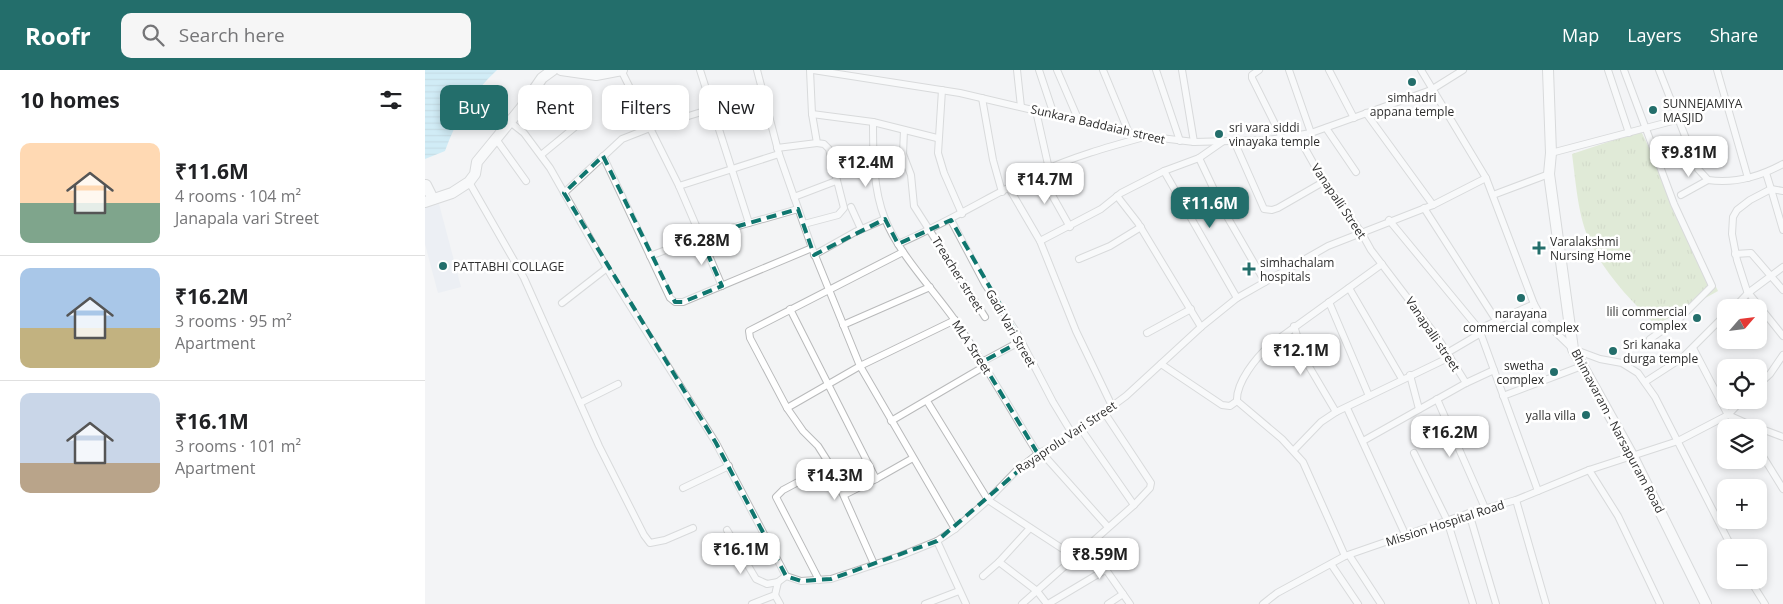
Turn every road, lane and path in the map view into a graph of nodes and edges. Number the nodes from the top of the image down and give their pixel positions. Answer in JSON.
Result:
{"nodes":[{"id":1,"x":553,"y":70,"type":"edge"},
{"id":2,"x":561,"y":70,"type":"edge"},
{"id":3,"x":621,"y":70,"type":"edge"},
{"id":4,"x":700,"y":70,"type":"edge"},
{"id":5,"x":757,"y":70,"type":"edge"},
{"id":6,"x":812,"y":70,"type":"edge"},
{"id":7,"x":1017,"y":70,"type":"edge"},
{"id":8,"x":1039,"y":70,"type":"edge"},
{"id":9,"x":1057,"y":70,"type":"edge"},
{"id":10,"x":1103,"y":70,"type":"edge"},
{"id":11,"x":1156,"y":70,"type":"edge"},
{"id":12,"x":1182,"y":70,"type":"edge"},
{"id":13,"x":1259,"y":70,"type":"edge"},
{"id":14,"x":1289,"y":70,"type":"edge"},
{"id":15,"x":1329,"y":70,"type":"edge"},
{"id":16,"x":1421,"y":70,"type":"edge"},
{"id":17,"x":1463,"y":70,"type":"edge"},
{"id":18,"x":1548,"y":70,"type":"edge"},
{"id":19,"x":1608,"y":70,"type":"edge"},
{"id":20,"x":1624,"y":70,"type":"edge"},
{"id":21,"x":1659,"y":70,"type":"edge"},
{"id":22,"x":1717,"y":70,"type":"edge"},
{"id":23,"x":628,"y":85,"type":"edge"},
{"id":24,"x":704,"y":85,"type":"edge"},
{"id":25,"x":942,"y":90,"type":"junction"},
{"id":26,"x":1431,"y":90,"type":"junction"},
{"id":27,"x":982,"y":98,"type":"junction"},
{"id":28,"x":1021,"y":107,"type":"junction"},
{"id":29,"x":1036,"y":111,"type":"junction"},
{"id":30,"x":1366,"y":113,"type":"junction"},
{"id":31,"x":812,"y":114,"type":"junction"},
{"id":32,"x":1054,"y":115,"type":"junction"},
{"id":33,"x":1354,"y":118,"type":"junction"},
{"id":34,"x":1680,"y":119,"type":"junction"},
{"id":35,"x":1079,"y":121,"type":"junction"},
{"id":36,"x":510,"y":122,"type":"junction"},
{"id":37,"x":873,"y":122,"type":"junction"},
{"id":38,"x":1326,"y":128,"type":"junction"},
{"id":39,"x":1645,"y":128,"type":"junction"},
{"id":40,"x":571,"y":130,"type":"edge"},
{"id":41,"x":644,"y":130,"type":"edge"},
{"id":42,"x":650,"y":130,"type":"edge"},
{"id":43,"x":718,"y":130,"type":"edge"},
{"id":44,"x":904,"y":130,"type":"junction"},
{"id":45,"x":1129,"y":133,"type":"junction"},
{"id":46,"x":1311,"y":133,"type":"junction"},
{"id":47,"x":1629,"y":133,"type":"junction"},
{"id":48,"x":1144,"y":136,"type":"junction"},
{"id":49,"x":1298,"y":136,"type":"junction"},
{"id":50,"x":937,"y":138,"type":"junction"},
{"id":51,"x":1282,"y":138,"type":"junction"},
{"id":52,"x":496,"y":139,"type":"junction"},
{"id":53,"x":1180,"y":141,"type":"junction"},
{"id":54,"x":1235,"y":141,"type":"junction"},
{"id":55,"x":1194,"y":142,"type":"junction"},
{"id":56,"x":1221,"y":142,"type":"junction"},
{"id":57,"x":817,"y":143,"type":"junction"},
{"id":58,"x":778,"y":151,"type":"junction"},
{"id":59,"x":1551,"y":153,"type":"junction"},
{"id":60,"x":541,"y":156,"type":"junction"},
{"id":61,"x":603,"y":156,"type":"junction"},
{"id":62,"x":1199,"y":158,"type":"junction"},
{"id":63,"x":1783,"y":164,"type":"edge"},
{"id":64,"x":1049,"y":168,"type":"junction"},
{"id":65,"x":730,"y":169,"type":"junction"},
{"id":66,"x":1164,"y":171,"type":"junction"},
{"id":67,"x":1039,"y":172,"type":"junction"},
{"id":68,"x":1356,"y":172,"type":"dead end"},
{"id":69,"x":1766,"y":173,"type":"junction"},
{"id":70,"x":1549,"y":174,"type":"junction"},
{"id":71,"x":1485,"y":178,"type":"junction"},
{"id":72,"x":1748,"y":178,"type":"junction"},
{"id":73,"x":1708,"y":180,"type":"junction"},
{"id":74,"x":526,"y":181,"type":"dead end"},
{"id":75,"x":836,"y":181,"type":"junction"},
{"id":76,"x":1325,"y":181,"type":"junction"},
{"id":77,"x":469,"y":182,"type":"junction"},
{"id":78,"x":426,"y":184,"type":"dead end"},
{"id":79,"x":679,"y":186,"type":"junction"},
{"id":80,"x":1009,"y":188,"type":"junction"},
{"id":81,"x":1771,"y":189,"type":"junction"},
{"id":82,"x":1783,"y":191,"type":"edge"},
{"id":83,"x":1002,"y":192,"type":"junction"},
{"id":84,"x":564,"y":193,"type":"junction"},
{"id":85,"x":1493,"y":195,"type":"junction"},
{"id":86,"x":1681,"y":195,"type":"dead end"},
{"id":87,"x":1117,"y":196,"type":"junction"},
{"id":88,"x":794,"y":197,"type":"junction"},
{"id":89,"x":429,"y":200,"type":"edge"},
{"id":90,"x":1433,"y":205,"type":"junction"},
{"id":91,"x":851,"y":207,"type":"dead end"},
{"id":92,"x":1424,"y":208,"type":"junction"},
{"id":93,"x":798,"y":209,"type":"junction"},
{"id":94,"x":962,"y":214,"type":"junction"},
{"id":95,"x":885,"y":219,"type":"junction"},
{"id":96,"x":951,"y":220,"type":"junction"},
{"id":97,"x":1389,"y":220,"type":"junction"},
{"id":98,"x":749,"y":223,"type":"junction"},
{"id":99,"x":804,"y":224,"type":"junction"},
{"id":100,"x":1070,"y":227,"type":"junction"},
{"id":101,"x":1141,"y":227,"type":"junction"},
{"id":102,"x":861,"y":229,"type":"junction"},
{"id":103,"x":931,"y":230,"type":"junction"},
{"id":104,"x":1783,"y":230,"type":"edge"},
{"id":105,"x":1361,"y":232,"type":"junction"},
{"id":106,"x":700,"y":237,"type":"junction"},
{"id":107,"x":1040,"y":241,"type":"junction"},
{"id":108,"x":898,"y":244,"type":"junction"},
{"id":109,"x":811,"y":248,"type":"junction"},
{"id":110,"x":903,"y":252,"type":"junction"},
{"id":111,"x":1735,"y":254,"type":"junction"},
{"id":112,"x":814,"y":255,"type":"junction"},
{"id":113,"x":650,"y":256,"type":"junction"},
{"id":114,"x":1079,"y":259,"type":"dead end"},
{"id":115,"x":1382,"y":264,"type":"junction"},
{"id":116,"x":1783,"y":267,"type":"edge"},
{"id":117,"x":607,"y":268,"type":"junction"},
{"id":118,"x":1771,"y":274,"type":"junction"},
{"id":119,"x":1265,"y":282,"type":"junction"},
{"id":120,"x":722,"y":286,"type":"junction"},
{"id":121,"x":930,"y":287,"type":"junction"},
{"id":122,"x":1349,"y":288,"type":"junction"},
{"id":123,"x":828,"y":289,"type":"junction"},
{"id":124,"x":1783,"y":290,"type":"edge"},
{"id":125,"x":1748,"y":293,"type":"junction"},
{"id":126,"x":1237,"y":298,"type":"junction"},
{"id":127,"x":1742,"y":299,"type":"edge"},
{"id":128,"x":1329,"y":302,"type":"junction"},
{"id":129,"x":562,"y":303,"type":"dead end"},
{"id":130,"x":1534,"y":304,"type":"junction"},
{"id":131,"x":790,"y":309,"type":"junction"},
{"id":132,"x":1191,"y":309,"type":"junction"},
{"id":133,"x":985,"y":317,"type":"dead end"},
{"id":134,"x":955,"y":320,"type":"junction"},
{"id":135,"x":1496,"y":320,"type":"junction"},
{"id":136,"x":1717,"y":323,"type":"edge"},
{"id":137,"x":843,"y":325,"type":"junction"},
{"id":138,"x":1294,"y":326,"type":"junction"},
{"id":139,"x":1201,"y":327,"type":"junction"},
{"id":140,"x":1480,"y":331,"type":"junction"},
{"id":141,"x":1147,"y":333,"type":"dead end"},
{"id":142,"x":1783,"y":336,"type":"edge"},
{"id":143,"x":1650,"y":339,"type":"dead end"},
{"id":144,"x":1021,"y":341,"type":"junction"},
{"id":145,"x":1573,"y":348,"type":"junction"},
{"id":146,"x":1693,"y":348,"type":"junction"},
{"id":147,"x":1448,"y":355,"type":"junction"},
{"id":148,"x":1783,"y":355,"type":"edge"},
{"id":149,"x":983,"y":364,"type":"junction"},
{"id":150,"x":1161,"y":364,"type":"junction"},
{"id":151,"x":860,"y":366,"type":"junction"},
{"id":152,"x":1582,"y":366,"type":"junction"},
{"id":153,"x":1494,"y":370,"type":"junction"},
{"id":154,"x":1410,"y":376,"type":"junction"},
{"id":155,"x":1767,"y":377,"type":"edge"},
{"id":156,"x":1402,"y":379,"type":"junction"},
{"id":157,"x":1645,"y":382,"type":"junction"},
{"id":158,"x":1466,"y":383,"type":"junction"},
{"id":159,"x":618,"y":384,"type":"dead end"},
{"id":160,"x":827,"y":385,"type":"junction"},
{"id":161,"x":1369,"y":396,"type":"junction"},
{"id":162,"x":1503,"y":396,"type":"junction"},
{"id":163,"x":1437,"y":400,"type":"junction"},
{"id":164,"x":927,"y":401,"type":"junction"},
{"id":165,"x":1237,"y":401,"type":"junction"},
{"id":166,"x":580,"y":403,"type":"junction"},
{"id":167,"x":1112,"y":406,"type":"junction"},
{"id":168,"x":787,"y":408,"type":"junction"},
{"id":169,"x":1347,"y":408,"type":"junction"},
{"id":170,"x":1419,"y":409,"type":"junction"},
{"id":171,"x":1733,"y":409,"type":"edge"},
{"id":172,"x":1104,"y":412,"type":"junction"},
{"id":173,"x":1336,"y":412,"type":"junction"},
{"id":174,"x":1728,"y":415,"type":"junction"},
{"id":175,"x":1737,"y":419,"type":"edge"},
{"id":176,"x":891,"y":421,"type":"junction"},
{"id":177,"x":1081,"y":429,"type":"junction"},
{"id":178,"x":1767,"y":431,"type":"edge"},
{"id":179,"x":1073,"y":434,"type":"junction"},
{"id":180,"x":1783,"y":437,"type":"edge"},
{"id":181,"x":1363,"y":440,"type":"junction"},
{"id":182,"x":1678,"y":441,"type":"junction"},
{"id":183,"x":1294,"y":450,"type":"junction"},
{"id":184,"x":1039,"y":453,"type":"junction"},
{"id":185,"x":1414,"y":453,"type":"dead end"},
{"id":186,"x":1633,"y":457,"type":"junction"},
{"id":187,"x":913,"y":458,"type":"junction"},
{"id":188,"x":1767,"y":463,"type":"edge"},
{"id":189,"x":830,"y":465,"type":"junction"},
{"id":190,"x":729,"y":466,"type":"junction"},
{"id":191,"x":1589,"y":470,"type":"junction"},
{"id":192,"x":876,"y":478,"type":"junction"},
{"id":193,"x":683,"y":488,"type":"dead end"},
{"id":194,"x":1783,"y":488,"type":"edge"},
{"id":195,"x":1538,"y":491,"type":"junction"},
{"id":196,"x":844,"y":495,"type":"junction"},
{"id":197,"x":988,"y":500,"type":"junction"},
{"id":198,"x":1516,"y":500,"type":"junction"},
{"id":199,"x":1134,"y":505,"type":"junction"},
{"id":200,"x":1485,"y":508,"type":"junction"},
{"id":201,"x":1469,"y":513,"type":"junction"},
{"id":202,"x":1447,"y":520,"type":"junction"},
{"id":203,"x":1108,"y":527,"type":"junction"},
{"id":204,"x":693,"y":528,"type":"dead end"},
{"id":205,"x":1030,"y":528,"type":"junction"},
{"id":206,"x":955,"y":529,"type":"junction"},
{"id":207,"x":727,"y":530,"type":"dead end"},
{"id":208,"x":1405,"y":534,"type":"junction"},
{"id":209,"x":1727,"y":539,"type":"edge"},
{"id":210,"x":937,"y":541,"type":"junction"},
{"id":211,"x":1087,"y":544,"type":"junction"},
{"id":212,"x":1347,"y":556,"type":"junction"},
{"id":213,"x":1075,"y":557,"type":"junction"},
{"id":214,"x":999,"y":562,"type":"junction"},
{"id":215,"x":874,"y":564,"type":"junction"},
{"id":216,"x":1331,"y":564,"type":"junction"},
{"id":217,"x":1105,"y":570,"type":"junction"},
{"id":218,"x":786,"y":576,"type":"junction"},
{"id":219,"x":983,"y":576,"type":"dead end"},
{"id":220,"x":819,"y":580,"type":"junction"},
{"id":221,"x":777,"y":582,"type":"junction"},
{"id":222,"x":1756,"y":589,"type":"edge"},
{"id":223,"x":959,"y":591,"type":"junction"},
{"id":224,"x":1037,"y":591,"type":"junction"},
{"id":225,"x":1123,"y":594,"type":"junction"},
{"id":226,"x":775,"y":595,"type":"junction"},
{"id":227,"x":930,"y":603,"type":"edge"},
{"id":228,"x":1051,"y":603,"type":"edge"},
{"id":229,"x":752,"y":604,"type":"edge"},
{"id":230,"x":780,"y":604,"type":"edge"},
{"id":231,"x":966,"y":604,"type":"edge"},
{"id":232,"x":1022,"y":604,"type":"edge"},
{"id":233,"x":1108,"y":604,"type":"edge"},
{"id":234,"x":1130,"y":604,"type":"edge"},
{"id":235,"x":1263,"y":604,"type":"edge"},
{"id":236,"x":1358,"y":604,"type":"edge"},
{"id":237,"x":1381,"y":604,"type":"edge"},
{"id":238,"x":1473,"y":604,"type":"edge"},
{"id":239,"x":1496,"y":604,"type":"edge"},
{"id":240,"x":1546,"y":604,"type":"edge"},
{"id":241,"x":1660,"y":604,"type":"edge"},
{"id":242,"x":1705,"y":604,"type":"edge"},
{"id":243,"x":1765,"y":604,"type":"edge"}],
"edges":[{"from":1,"to":36,"type":"main road"},
{"from":2,"to":3,"type":"main road"},
{"from":3,"to":23,"type":"street"},
{"from":4,"to":24,"type":"street"},
{"from":5,"to":58,"type":"street"},
{"from":6,"to":25,"type":"street","name":"Sunkara Baddaiah street"},
{"from":6,"to":31,"type":"street"},
{"from":7,"to":28,"type":"street"},
{"from":8,"to":32,"type":"street"},
{"from":9,"to":35,"type":"street"},
{"from":10,"to":45,"type":"street"},
{"from":11,"to":53,"type":"street"},
{"from":12,"to":55,"type":"street"},
{"from":13,"to":51,"type":"street"},
{"from":14,"to":46,"type":"street"},
{"from":15,"to":33,"type":"street"},
{"from":16,"to":26,"type":"street"},
{"from":17,"to":26,"type":"street","name":"Sunkara Baddaiah street"},
{"from":18,"to":59,"type":"main road","name":"Bhimavaram - Narsapuram Road"},
{"from":19,"to":47,"type":"street"},
{"from":20,"to":39,"type":"street"},
{"from":21,"to":34,"type":"street"},
{"from":22,"to":72,"type":"street"},
{"from":25,"to":27,"type":"street","name":"Sunkara Baddaiah street"},
{"from":25,"to":50,"type":"street"},
{"from":26,"to":30,"type":"street","name":"Sunkara Baddaiah street"},
{"from":26,"to":71,"type":"street"},
{"from":27,"to":28,"type":"street","name":"Sunkara Baddaiah street"},
{"from":27,"to":83,"type":"street"},
{"from":28,"to":29,"type":"street","name":"Sunkara Baddaiah street"},
{"from":29,"to":32,"type":"street","name":"Sunkara Baddaiah street"},
{"from":29,"to":64,"type":"street"},
{"from":30,"to":33,"type":"street","name":"Sunkara Baddaiah street"},
{"from":30,"to":90,"type":"street"},
{"from":31,"to":37,"type":"street"},
{"from":31,"to":57,"type":"street"},
{"from":32,"to":35,"type":"street","name":"Sunkara Baddaiah street"},
{"from":33,"to":38,"type":"street","name":"Sunkara Baddaiah street"},
{"from":34,"to":39,"type":"street"},
{"from":34,"to":73,"type":"street"},
{"from":35,"to":45,"type":"street","name":"Sunkara Baddaiah street"},
{"from":36,"to":52,"type":"main road"},
{"from":36,"to":60,"type":"street"},
{"from":37,"to":44,"type":"street"},
{"from":37,"to":95,"type":"street","name":"MLA Street"},
{"from":38,"to":46,"type":"street","name":"Sunkara Baddaiah street"},
{"from":38,"to":68,"type":"street"},
{"from":39,"to":47,"type":"street"},
{"from":39,"to":143,"type":"street"},
{"from":40,"to":60,"type":"street"},
{"from":41,"to":61,"type":"street"},
{"from":42,"to":79,"type":"street"},
{"from":43,"to":65,"type":"street"},
{"from":44,"to":50,"type":"street"},
{"from":44,"to":103,"type":"street","name":"Treacher street"},
{"from":45,"to":48,"type":"street","name":"Sunkara Baddaiah street"},
{"from":46,"to":49,"type":"street","name":"Sunkara Baddaiah street"},
{"from":47,"to":59,"type":"street"},
{"from":48,"to":53,"type":"street","name":"Sunkara Baddaiah street"},
{"from":48,"to":64,"type":"street"},
{"from":49,"to":51,"type":"street","name":"Sunkara Baddaiah street"},
{"from":49,"to":76,"type":"street","name":"Vanapalli Street"},
{"from":50,"to":94,"type":"street"},
{"from":51,"to":54,"type":"street","name":"Sunkara Baddaiah street"},
{"from":52,"to":74,"type":"street"},
{"from":52,"to":77,"type":"main road"},
{"from":53,"to":55,"type":"street","name":"Sunkara Baddaiah street"},
{"from":54,"to":56,"type":"street","name":"Sunkara Baddaiah street"},
{"from":54,"to":76,"type":"street"},
{"from":55,"to":56,"type":"street","name":"Sunkara Baddaiah street"},
{"from":56,"to":62,"type":"street"},
{"from":57,"to":58,"type":"street"},
{"from":57,"to":75,"type":"street"},
{"from":58,"to":65,"type":"street"},
{"from":58,"to":88,"type":"street"},
{"from":59,"to":70,"type":"main road","name":"Bhimavaram - Narsapuram Road"},
{"from":60,"to":84,"type":"street"},
{"from":61,"to":84,"type":"street"},
{"from":61,"to":113,"type":"street"},
{"from":62,"to":66,"type":"street"},
{"from":62,"to":119,"type":"street"},
{"from":63,"to":69,"type":"street"},
{"from":64,"to":67,"type":"street"},
{"from":65,"to":79,"type":"street"},
{"from":65,"to":98,"type":"street"},
{"from":66,"to":87,"type":"street"},
{"from":66,"to":126,"type":"street"},
{"from":67,"to":80,"type":"street"},
{"from":67,"to":100,"type":"street"},
{"from":69,"to":72,"type":"street"},
{"from":69,"to":81,"type":"street"},
{"from":70,"to":85,"type":"street"},
{"from":70,"to":145,"type":"main road","name":"Bhimavaram - Narsapuram Road"},
{"from":71,"to":85,"type":"street"},
{"from":71,"to":90,"type":"street","name":"Rayaprolu Vari Street"},
{"from":72,"to":73,"type":"street"},
{"from":73,"to":86,"type":"street"},
{"from":75,"to":88,"type":"street"},
{"from":75,"to":99,"type":"street"},
{"from":76,"to":105,"type":"street","name":"Vanapalli Street"},
{"from":77,"to":89,"type":"main road"},
{"from":77,"to":166,"type":"street"},
{"from":78,"to":89,"type":"main road"},
{"from":79,"to":106,"type":"street"},
{"from":80,"to":83,"type":"street"},
{"from":80,"to":107,"type":"street"},
{"from":81,"to":82,"type":"street"},
{"from":81,"to":104,"type":"street"},
{"from":81,"to":111,"type":"street"},
{"from":83,"to":94,"type":"street"},
{"from":84,"to":117,"type":"street"},
{"from":85,"to":130,"type":"street"},
{"from":87,"to":100,"type":"street"},
{"from":87,"to":101,"type":"street"},
{"from":88,"to":93,"type":"street"},
{"from":90,"to":92,"type":"street","name":"Rayaprolu Vari Street"},
{"from":91,"to":102,"type":"street"},
{"from":92,"to":97,"type":"street","name":"Rayaprolu Vari Street"},
{"from":92,"to":135,"type":"street"},
{"from":93,"to":98,"type":"street"},
{"from":93,"to":99,"type":"street"},
{"from":94,"to":96,"type":"street"},
{"from":95,"to":102,"type":"street"},
{"from":95,"to":108,"type":"street","name":"MLA Street"},
{"from":96,"to":103,"type":"street"},
{"from":96,"to":144,"type":"street","name":"Gadi Vari Street"},
{"from":97,"to":105,"type":"street","name":"Rayaprolu Vari Street"},
{"from":97,"to":140,"type":"street"},
{"from":98,"to":106,"type":"street"},
{"from":99,"to":109,"type":"street"},
{"from":100,"to":107,"type":"street"},
{"from":101,"to":114,"type":"street"},
{"from":101,"to":132,"type":"street"},
{"from":102,"to":112,"type":"street"},
{"from":103,"to":108,"type":"street"},
{"from":103,"to":133,"type":"street","name":"Treacher street"},
{"from":105,"to":115,"type":"street","name":"Vanapalli Street"},
{"from":105,"to":119,"type":"street","name":"Rayaprolu Vari Street"},
{"from":106,"to":113,"type":"street"},
{"from":106,"to":120,"type":"street"},
{"from":107,"to":167,"type":"street"},
{"from":108,"to":110,"type":"street","name":"MLA Street"},
{"from":109,"to":112,"type":"street"},
{"from":109,"to":120,"type":"street"},
{"from":110,"to":121,"type":"street","name":"MLA Street"},
{"from":110,"to":123,"type":"street"},
{"from":111,"to":118,"type":"street"},
{"from":111,"to":125,"type":"street"},
{"from":112,"to":123,"type":"street"},
{"from":113,"to":120,"type":"street"},
{"from":115,"to":122,"type":"street"},
{"from":115,"to":147,"type":"street","name":"Vanapalli street"},
{"from":116,"to":118,"type":"street"},
{"from":117,"to":129,"type":"street"},
{"from":117,"to":190,"type":"street"},
{"from":118,"to":124,"type":"street"},
{"from":118,"to":125,"type":"street"},
{"from":119,"to":126,"type":"street","name":"Rayaprolu Vari Street"},
{"from":121,"to":134,"type":"street","name":"MLA Street"},
{"from":121,"to":137,"type":"street"},
{"from":122,"to":128,"type":"street"},
{"from":122,"to":156,"type":"street"},
{"from":123,"to":131,"type":"street"},
{"from":123,"to":137,"type":"street"},
{"from":125,"to":127,"type":"street"},
{"from":125,"to":142,"type":"street"},
{"from":126,"to":139,"type":"street","name":"Rayaprolu Vari Street"},
{"from":128,"to":138,"type":"street"},
{"from":128,"to":161,"type":"street"},
{"from":130,"to":135,"type":"street"},
{"from":130,"to":145,"type":"street"},
{"from":131,"to":160,"type":"street"},
{"from":131,"to":168,"type":"street"},
{"from":132,"to":139,"type":"street"},
{"from":132,"to":141,"type":"street"},
{"from":134,"to":149,"type":"street","name":"MLA Street"},
{"from":134,"to":151,"type":"street"},
{"from":135,"to":140,"type":"street"},
{"from":136,"to":146,"type":"street"},
{"from":137,"to":151,"type":"street"},
{"from":138,"to":165,"type":"street"},
{"from":138,"to":173,"type":"street"},
{"from":139,"to":150,"type":"street","name":"Rayaprolu Vari Street"},
{"from":140,"to":147,"type":"street"},
{"from":140,"to":153,"type":"street"},
{"from":144,"to":149,"type":"street"},
{"from":144,"to":179,"type":"street","name":"Gadi Vari Street"},
{"from":145,"to":152,"type":"main road","name":"Bhimavaram - Narsapuram Road"},
{"from":145,"to":157,"type":"street"},
{"from":146,"to":157,"type":"street"},
{"from":146,"to":174,"type":"street"},
{"from":147,"to":154,"type":"street"},
{"from":147,"to":158,"type":"street","name":"Vanapalli street"},
{"from":148,"to":155,"type":"street"},
{"from":149,"to":164,"type":"street"},
{"from":149,"to":184,"type":"street","name":"MLA Street"},
{"from":150,"to":165,"type":"street"},
{"from":150,"to":167,"type":"street","name":"Rayaprolu Vari Street"},
{"from":151,"to":160,"type":"street"},
{"from":151,"to":176,"type":"street"},
{"from":152,"to":162,"type":"street"},
{"from":152,"to":186,"type":"main road","name":"Bhimavaram - Narsapuram Road"},
{"from":153,"to":158,"type":"street"},
{"from":153,"to":162,"type":"street"},
{"from":154,"to":156,"type":"street"},
{"from":154,"to":170,"type":"street"},
{"from":156,"to":161,"type":"street"},
{"from":157,"to":182,"type":"street"},
{"from":158,"to":163,"type":"street","name":"Vanapalli street"},
{"from":159,"to":166,"type":"street"},
{"from":160,"to":168,"type":"street"},
{"from":160,"to":192,"type":"street"},
{"from":161,"to":169,"type":"street"},
{"from":162,"to":195,"type":"street"},
{"from":163,"to":170,"type":"street","name":"Vanapalli street"},
{"from":163,"to":200,"type":"street"},
{"from":164,"to":176,"type":"street"},
{"from":164,"to":197,"type":"street"},
{"from":165,"to":183,"type":"street"},
{"from":166,"to":204,"type":"street"},
{"from":167,"to":172,"type":"street","name":"Rayaprolu Vari Street"},
{"from":168,"to":189,"type":"street"},
{"from":169,"to":173,"type":"street"},
{"from":169,"to":181,"type":"street"},
{"from":170,"to":181,"type":"street","name":"Vanapalli street"},
{"from":171,"to":174,"type":"street"},
{"from":172,"to":177,"type":"street","name":"Rayaprolu Vari Street"},
{"from":172,"to":199,"type":"street"},
{"from":173,"to":183,"type":"street"},
{"from":174,"to":175,"type":"street"},
{"from":174,"to":182,"type":"street","name":"Mission Hospital Road"},
{"from":176,"to":187,"type":"street"},
{"from":177,"to":179,"type":"street","name":"Rayaprolu Vari Street"},
{"from":177,"to":199,"type":"street"},
{"from":178,"to":180,"type":"street"},
{"from":179,"to":184,"type":"street","name":"Rayaprolu Vari Street"},
{"from":181,"to":208,"type":"street"},
{"from":182,"to":186,"type":"street","name":"Mission Hospital Road"},
{"from":182,"to":209,"type":"street"},
{"from":183,"to":212,"type":"street"},
{"from":184,"to":197,"type":"street","name":"Rayaprolu Vari Street"},
{"from":184,"to":203,"type":"street","name":"MLA Street"},
{"from":185,"to":202,"type":"street"},
{"from":186,"to":191,"type":"street","name":"Mission Hospital Road"},
{"from":186,"to":242,"type":"main road","name":"Bhimavaram - Narsapuram Road"},
{"from":187,"to":192,"type":"street"},
{"from":187,"to":206,"type":"street"},
{"from":188,"to":194,"type":"street"},
{"from":189,"to":196,"type":"street"},
{"from":189,"to":220,"type":"street"},
{"from":190,"to":193,"type":"street"},
{"from":190,"to":218,"type":"street"},
{"from":191,"to":195,"type":"street","name":"Mission Hospital Road"},
{"from":191,"to":241,"type":"street"},
{"from":192,"to":196,"type":"street"},
{"from":195,"to":198,"type":"street","name":"Mission Hospital Road"},
{"from":196,"to":215,"type":"street"},
{"from":197,"to":205,"type":"street"},
{"from":197,"to":206,"type":"street","name":"Rayaprolu Vari Street"},
{"from":198,"to":200,"type":"street","name":"Mission Hospital Road"},
{"from":198,"to":240,"type":"street"},
{"from":199,"to":203,"type":"street"},
{"from":200,"to":201,"type":"street","name":"Mission Hospital Road"},
{"from":201,"to":202,"type":"street","name":"Mission Hospital Road"},
{"from":201,"to":239,"type":"street"},
{"from":202,"to":208,"type":"street","name":"Mission Hospital Road"},
{"from":202,"to":238,"type":"street"},
{"from":203,"to":211,"type":"street"},
{"from":205,"to":213,"type":"street"},
{"from":205,"to":214,"type":"street"},
{"from":206,"to":210,"type":"street","name":"Rayaprolu Vari Street"},
{"from":207,"to":221,"type":"street"},
{"from":208,"to":212,"type":"street","name":"Mission Hospital Road"},
{"from":210,"to":215,"type":"street","name":"Rayaprolu Vari Street"},
{"from":210,"to":223,"type":"street"},
{"from":211,"to":213,"type":"street"},
{"from":211,"to":217,"type":"street"},
{"from":212,"to":216,"type":"street","name":"Mission Hospital Road"},
{"from":212,"to":237,"type":"street"},
{"from":213,"to":224,"type":"street"},
{"from":214,"to":219,"type":"street"},
{"from":214,"to":224,"type":"street"},
{"from":215,"to":220,"type":"street","name":"Rayaprolu Vari Street"},
{"from":216,"to":235,"type":"street","name":"Mission Hospital Road"},
{"from":216,"to":236,"type":"street"},
{"from":217,"to":225,"type":"street"},
{"from":217,"to":228,"type":"street"},
{"from":218,"to":220,"type":"street","name":"Rayaprolu Vari Street"},
{"from":218,"to":221,"type":"street"},
{"from":221,"to":226,"type":"street"},
{"from":222,"to":243,"type":"street"},
{"from":223,"to":227,"type":"street"},
{"from":223,"to":231,"type":"street"},
{"from":224,"to":228,"type":"street"},
{"from":224,"to":232,"type":"street"},
{"from":225,"to":233,"type":"street"},
{"from":225,"to":234,"type":"street"},
{"from":226,"to":229,"type":"street"},
{"from":226,"to":230,"type":"street"}]}
